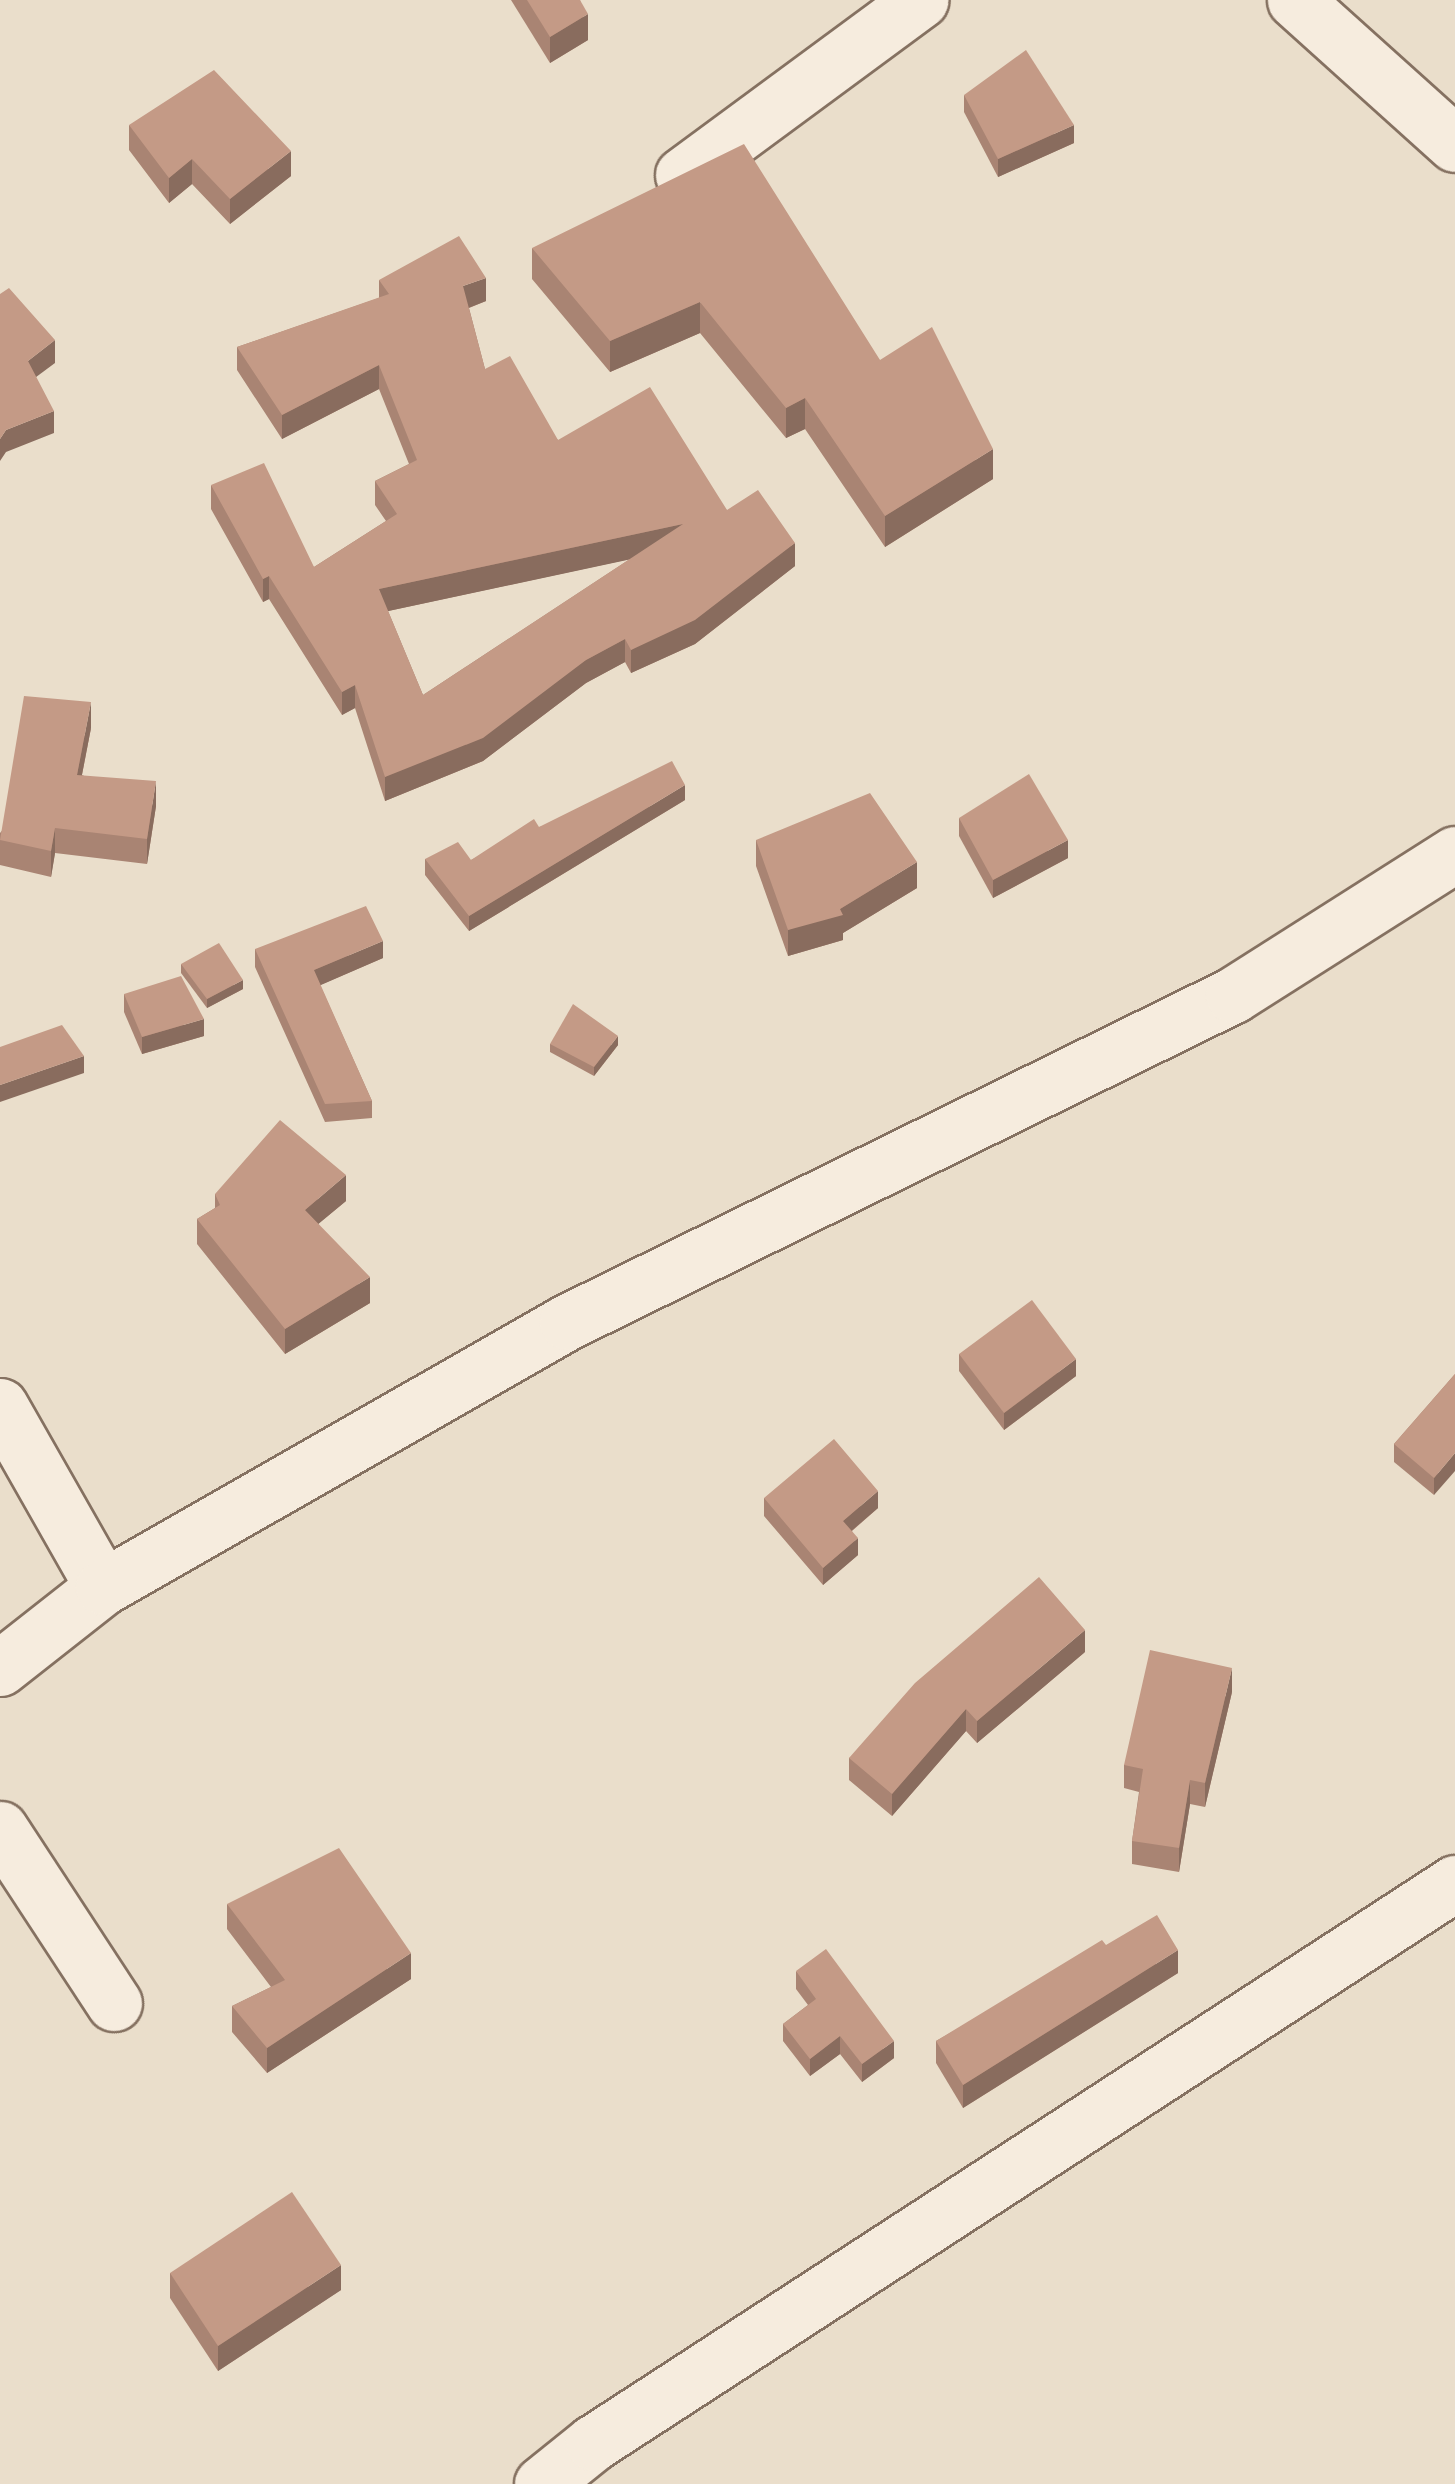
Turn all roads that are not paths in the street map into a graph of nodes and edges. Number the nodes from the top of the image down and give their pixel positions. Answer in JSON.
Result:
{"nodes":[{"id":1,"x":920,"y":0,"type":"edge"},
{"id":2,"x":1294,"y":0,"type":"edge"},
{"id":3,"x":1455,"y":144,"type":"edge"},
{"id":4,"x":683,"y":175,"type":"edge"},
{"id":5,"x":1455,"y":854,"type":"edge"},
{"id":6,"x":0,"y":1406,"type":"edge"},
{"id":7,"x":102,"y":1587,"type":"junction"},
{"id":8,"x":0,"y":1668,"type":"edge"},
{"id":9,"x":0,"y":1830,"type":"edge"},
{"id":10,"x":1455,"y":1883,"type":"edge"},
{"id":11,"x":114,"y":2003,"type":"dead end"},
{"id":12,"x":542,"y":2484,"type":"edge"}],
"edges":[{"from":1,"to":4,"type":"street"},
{"from":2,"to":3,"type":"street"},
{"from":5,"to":7,"type":"street"},
{"from":6,"to":7,"type":"street"},
{"from":7,"to":8,"type":"street"},
{"from":9,"to":11,"type":"street"},
{"from":10,"to":12,"type":"street"}]}
